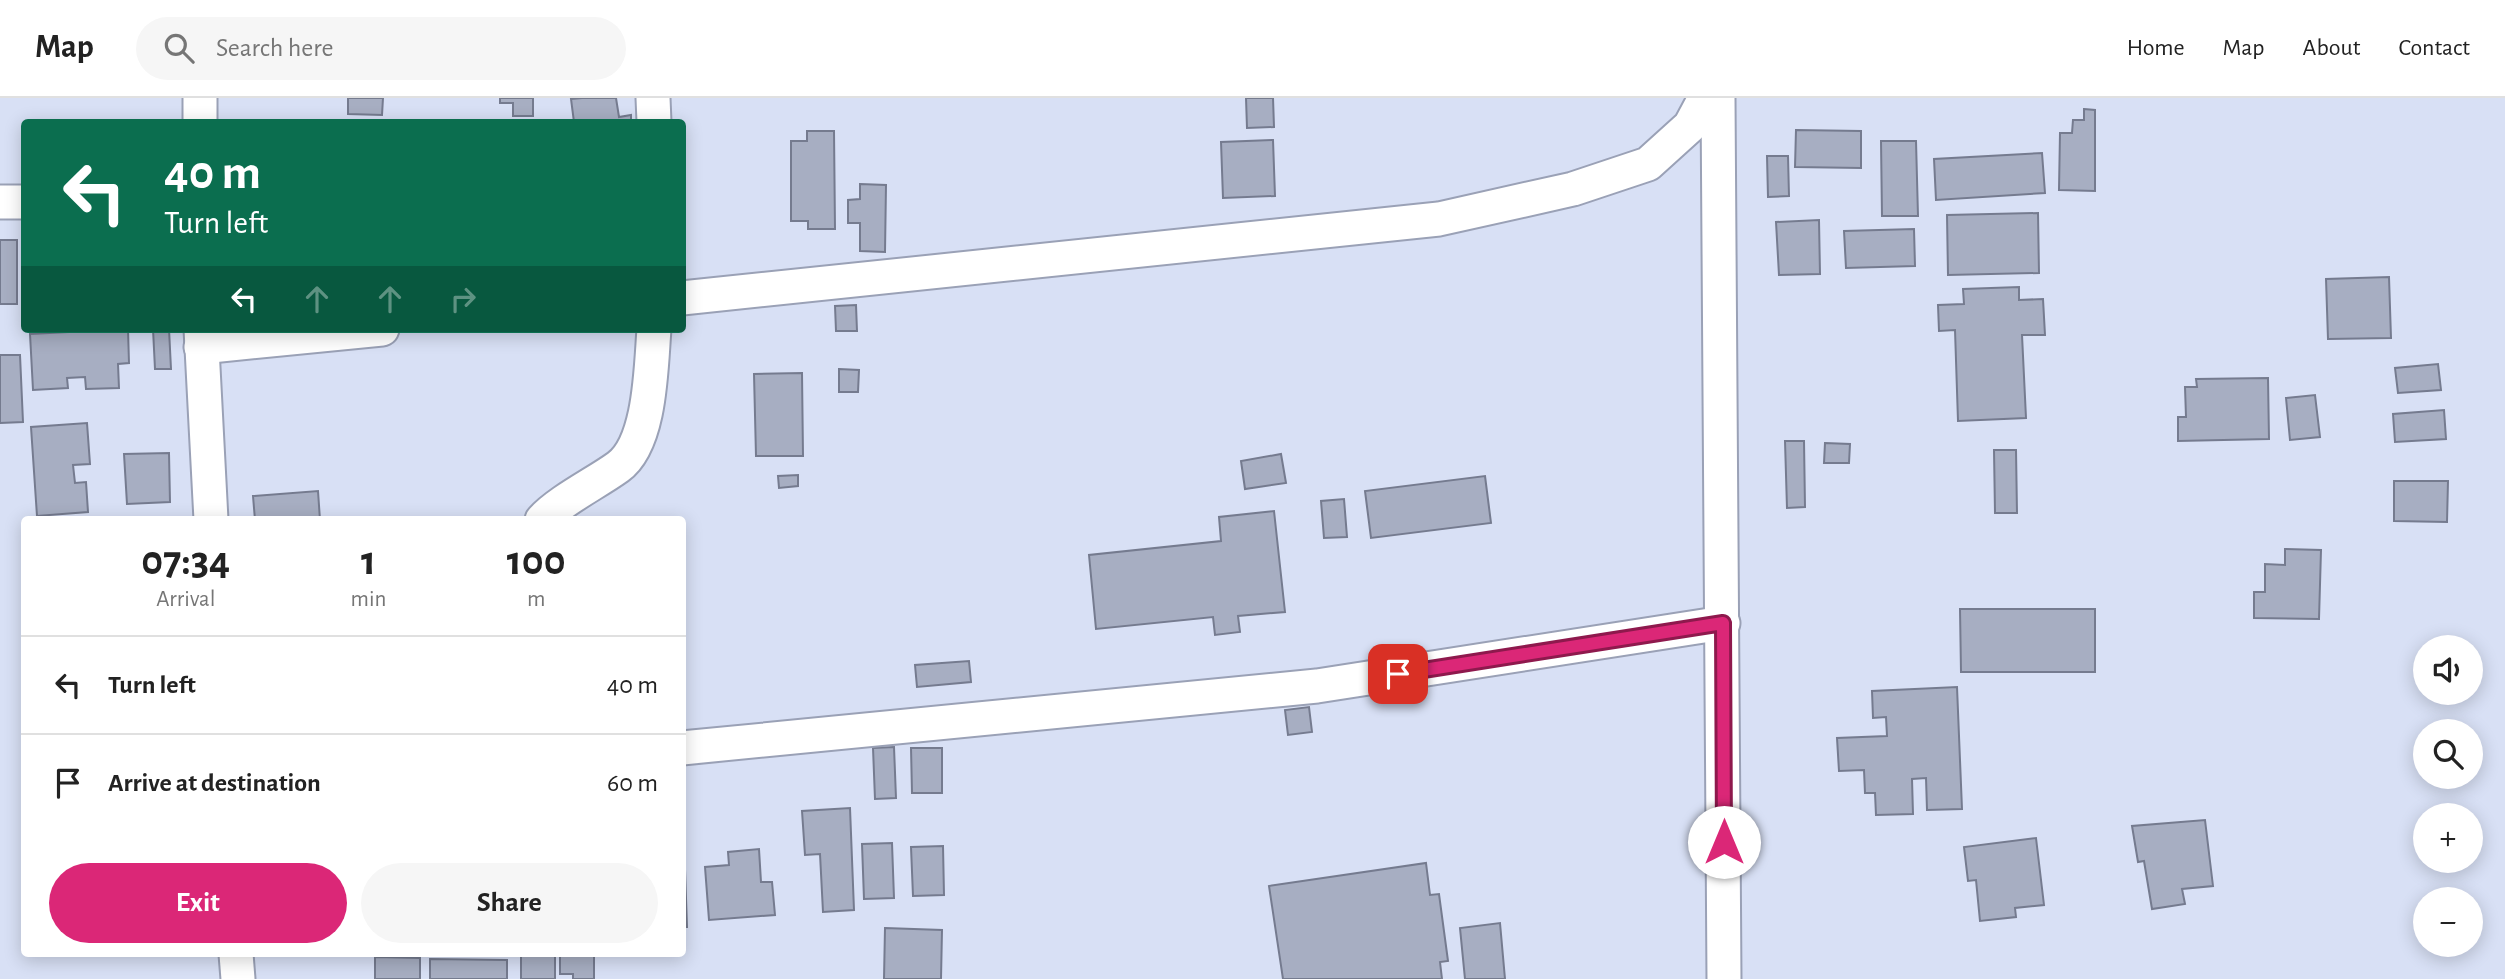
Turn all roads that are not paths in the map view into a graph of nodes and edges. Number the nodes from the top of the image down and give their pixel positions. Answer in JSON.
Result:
{"nodes":[{"id":1,"x":200,"y":98,"type":"edge"},
{"id":2,"x":653,"y":98,"type":"edge"},
{"id":3,"x":1705,"y":98,"type":"edge"},
{"id":4,"x":1718,"y":98,"type":"edge"},
{"id":5,"x":200,"y":119,"type":"edge"},
{"id":6,"x":653,"y":119,"type":"edge"},
{"id":7,"x":0,"y":202,"type":"edge"},
{"id":8,"x":21,"y":202,"type":"edge"},
{"id":9,"x":686,"y":298,"type":"edge"},
{"id":10,"x":302,"y":333,"type":"edge"},
{"id":11,"x":654,"y":333,"type":"edge"},
{"id":12,"x":201,"y":338,"type":"edge"},
{"id":13,"x":211,"y":516,"type":"edge"},
{"id":14,"x":548,"y":516,"type":"edge"},
{"id":15,"x":1723,"y":623,"type":"junction"},
{"id":16,"x":686,"y":748,"type":"edge"},
{"id":17,"x":236,"y":957,"type":"edge"},
{"id":18,"x":238,"y":979,"type":"edge"},
{"id":19,"x":1724,"y":979,"type":"edge"}],
"edges":[{"from":1,"to":5,"type":"street"},
{"from":2,"to":6,"type":"street"},
{"from":3,"to":9,"type":"street"},
{"from":4,"to":15,"type":"street"},
{"from":7,"to":8,"type":"street"},
{"from":10,"to":12,"type":"street"},
{"from":11,"to":14,"type":"street"},
{"from":12,"to":13,"type":"street"},
{"from":15,"to":16,"type":"street"},
{"from":15,"to":19,"type":"street"},
{"from":17,"to":18,"type":"street"}]}
